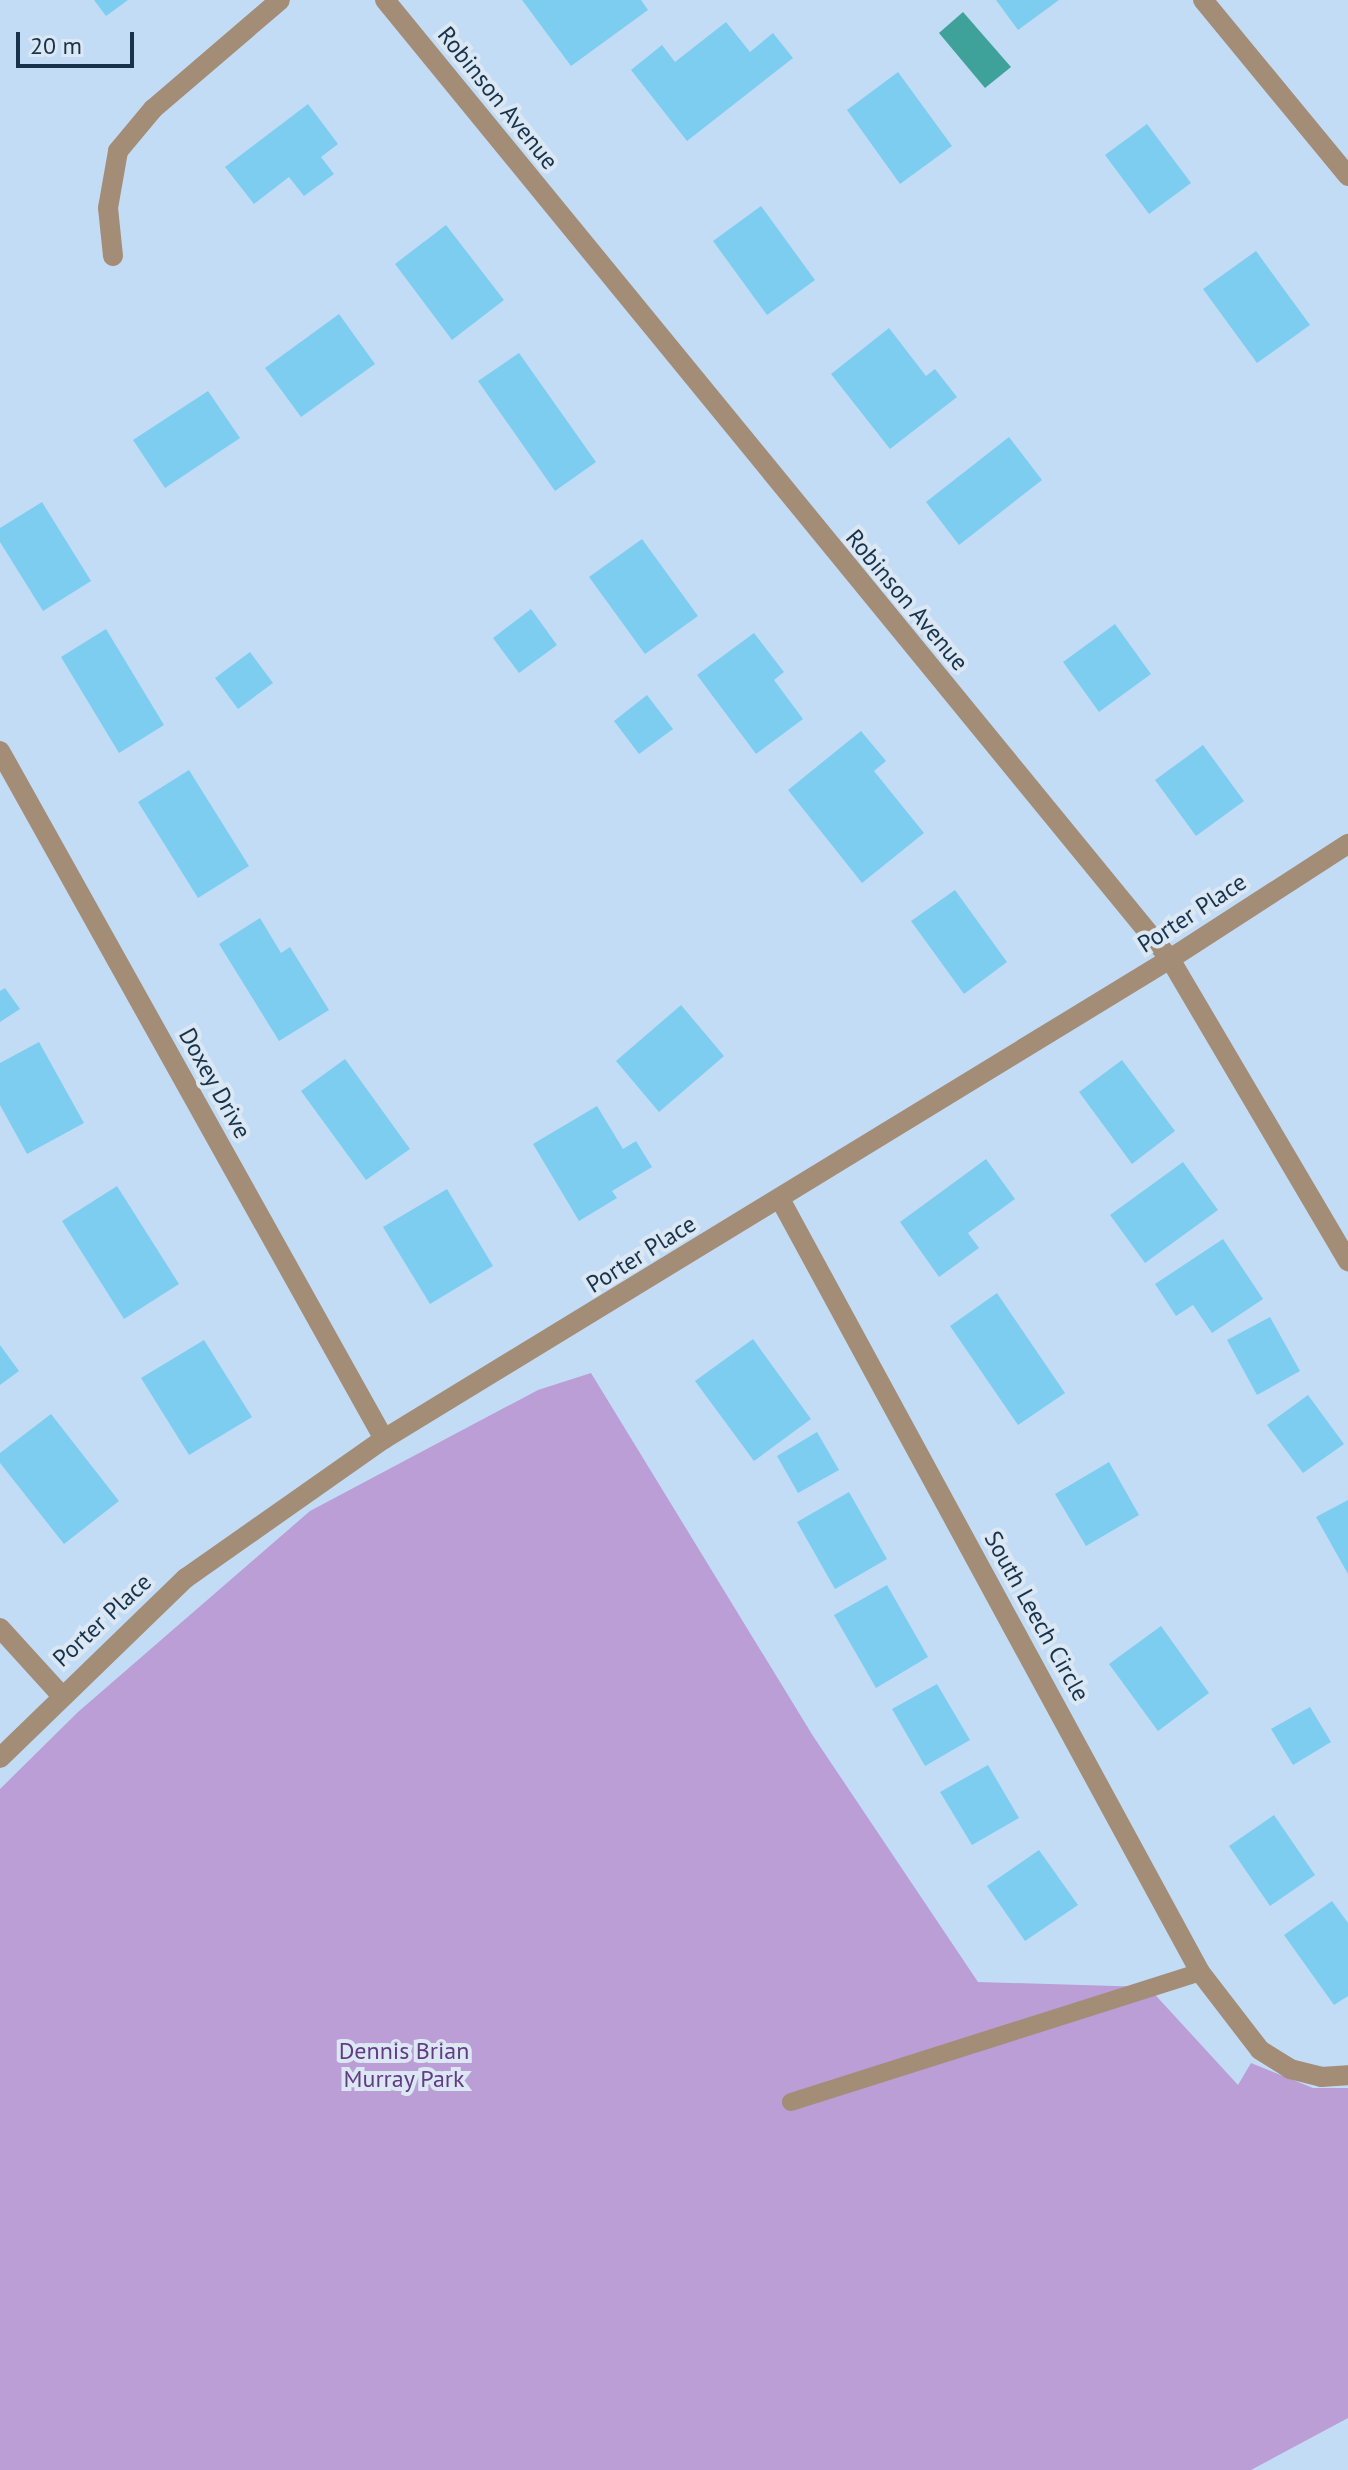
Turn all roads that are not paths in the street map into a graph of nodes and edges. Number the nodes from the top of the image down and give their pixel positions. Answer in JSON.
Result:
{"nodes":[{"id":1,"x":280,"y":0,"type":"edge"},
{"id":2,"x":385,"y":0,"type":"edge"},
{"id":3,"x":1203,"y":0,"type":"edge"},
{"id":4,"x":1348,"y":176,"type":"edge"},
{"id":5,"x":113,"y":256,"type":"dead end"},
{"id":6,"x":0,"y":751,"type":"edge"},
{"id":7,"x":1348,"y":844,"type":"edge"},
{"id":8,"x":1170,"y":959,"type":"junction"},
{"id":9,"x":780,"y":1199,"type":"junction"},
{"id":10,"x":1348,"y":1261,"type":"edge"},
{"id":11,"x":384,"y":1439,"type":"junction"},
{"id":12,"x":0,"y":1628,"type":"edge"},
{"id":13,"x":61,"y":1695,"type":"junction"},
{"id":14,"x":0,"y":1758,"type":"edge"},
{"id":15,"x":1200,"y":1972,"type":"junction"},
{"id":16,"x":1348,"y":2075,"type":"edge"},
{"id":17,"x":791,"y":2102,"type":"dead end"}],
"edges":[{"from":1,"to":5,"type":"street"},
{"from":2,"to":8,"type":"street","name":"Robinson Avenue"},
{"from":3,"to":4,"type":"street"},
{"from":6,"to":11,"type":"street","name":"Doxey Drive"},
{"from":7,"to":8,"type":"street","name":"Porter Place"},
{"from":8,"to":9,"type":"street","name":"Porter Place"},
{"from":8,"to":10,"type":"street","name":"Robinson Avenue"},
{"from":9,"to":11,"type":"street","name":"Porter Place"},
{"from":9,"to":15,"type":"street","name":"South Leech Circle"},
{"from":11,"to":13,"type":"street","name":"Porter Place"},
{"from":12,"to":13,"type":"street"},
{"from":13,"to":14,"type":"street","name":"Porter Place"},
{"from":15,"to":16,"type":"street","name":"South Leech Circle"},
{"from":15,"to":17,"type":"lane"}]}
